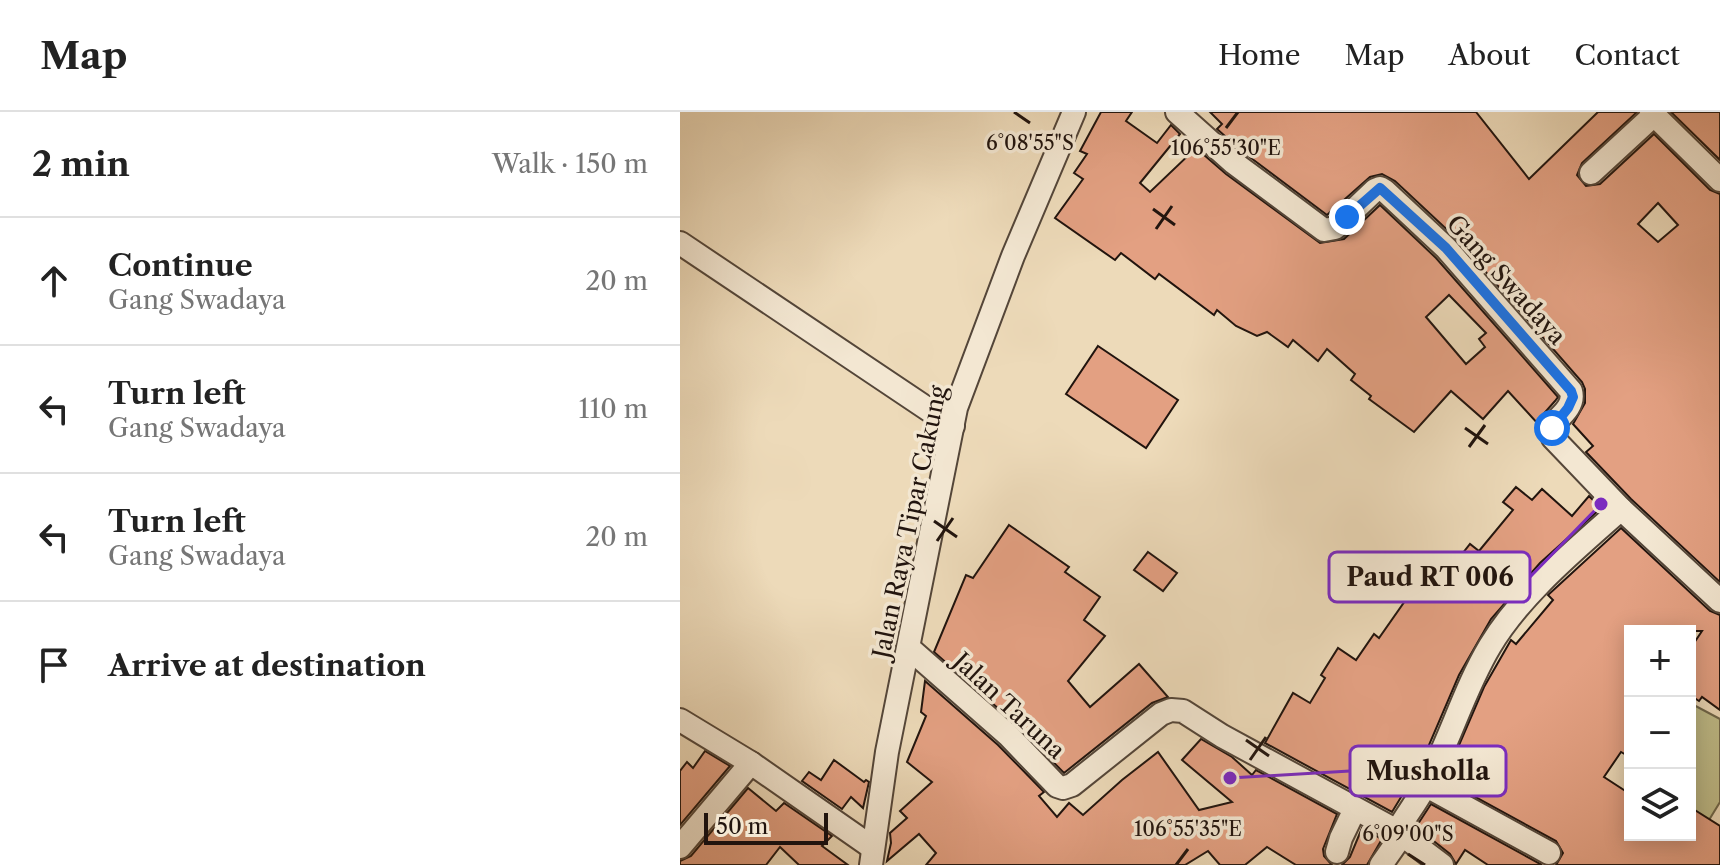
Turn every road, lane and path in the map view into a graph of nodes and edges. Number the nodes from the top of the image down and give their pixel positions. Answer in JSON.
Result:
{"nodes":[{"id":1,"x":1074,"y":112,"type":"edge"},
{"id":2,"x":1177,"y":112,"type":"edge"},
{"id":3,"x":1652,"y":113,"type":"edge"},
{"id":4,"x":1591,"y":173,"type":"dead end"},
{"id":5,"x":1720,"y":180,"type":"edge"},
{"id":6,"x":680,"y":243,"type":"edge"},
{"id":7,"x":953,"y":426,"type":"junction"},
{"id":8,"x":1621,"y":509,"type":"junction"},
{"id":9,"x":1720,"y":601,"type":"edge"},
{"id":10,"x":909,"y":648,"type":"junction"},
{"id":11,"x":680,"y":720,"type":"edge"},
{"id":12,"x":887,"y":752,"type":"junction"},
{"id":13,"x":751,"y":763,"type":"junction"},
{"id":14,"x":906,"y":766,"type":"dead end"},
{"id":15,"x":1425,"y":785,"type":"junction"},
{"id":16,"x":1355,"y":809,"type":"junction"},
{"id":17,"x":1399,"y":833,"type":"junction"},
{"id":18,"x":680,"y":847,"type":"edge"},
{"id":19,"x":1337,"y":852,"type":"dead end"},
{"id":20,"x":1549,"y":853,"type":"dead end"},
{"id":21,"x":872,"y":856,"type":"edge"},
{"id":22,"x":1381,"y":865,"type":"edge"},
{"id":23,"x":1442,"y":865,"type":"edge"}],
"edges":[{"from":1,"to":7,"type":"street","name":"Jalan Raya Tipar Cakung"},
{"from":2,"to":8,"type":"street","name":"Gang Swadaya"},
{"from":3,"to":4,"type":"street"},
{"from":3,"to":5,"type":"street"},
{"from":6,"to":7,"type":"street"},
{"from":7,"to":10,"type":"street","name":"Jalan Raya Tipar Cakung"},
{"from":8,"to":9,"type":"street","name":"Gang Swadaya"},
{"from":8,"to":15,"type":"street"},
{"from":10,"to":12,"type":"street","name":"Jalan Raya Tipar Cakung"},
{"from":10,"to":16,"type":"street","name":"Jalan Taruna"},
{"from":11,"to":13,"type":"street"},
{"from":12,"to":14,"type":"street"},
{"from":12,"to":21,"type":"street","name":"Jalan Raya Tipar Cakung"},
{"from":13,"to":18,"type":"street"},
{"from":13,"to":21,"type":"street"},
{"from":15,"to":17,"type":"street"},
{"from":15,"to":20,"type":"street"},
{"from":16,"to":17,"type":"street","name":"Jalan Taruna"},
{"from":16,"to":19,"type":"street"},
{"from":17,"to":22,"type":"street"},
{"from":17,"to":23,"type":"street","name":"Jalan Taruna"}]}
